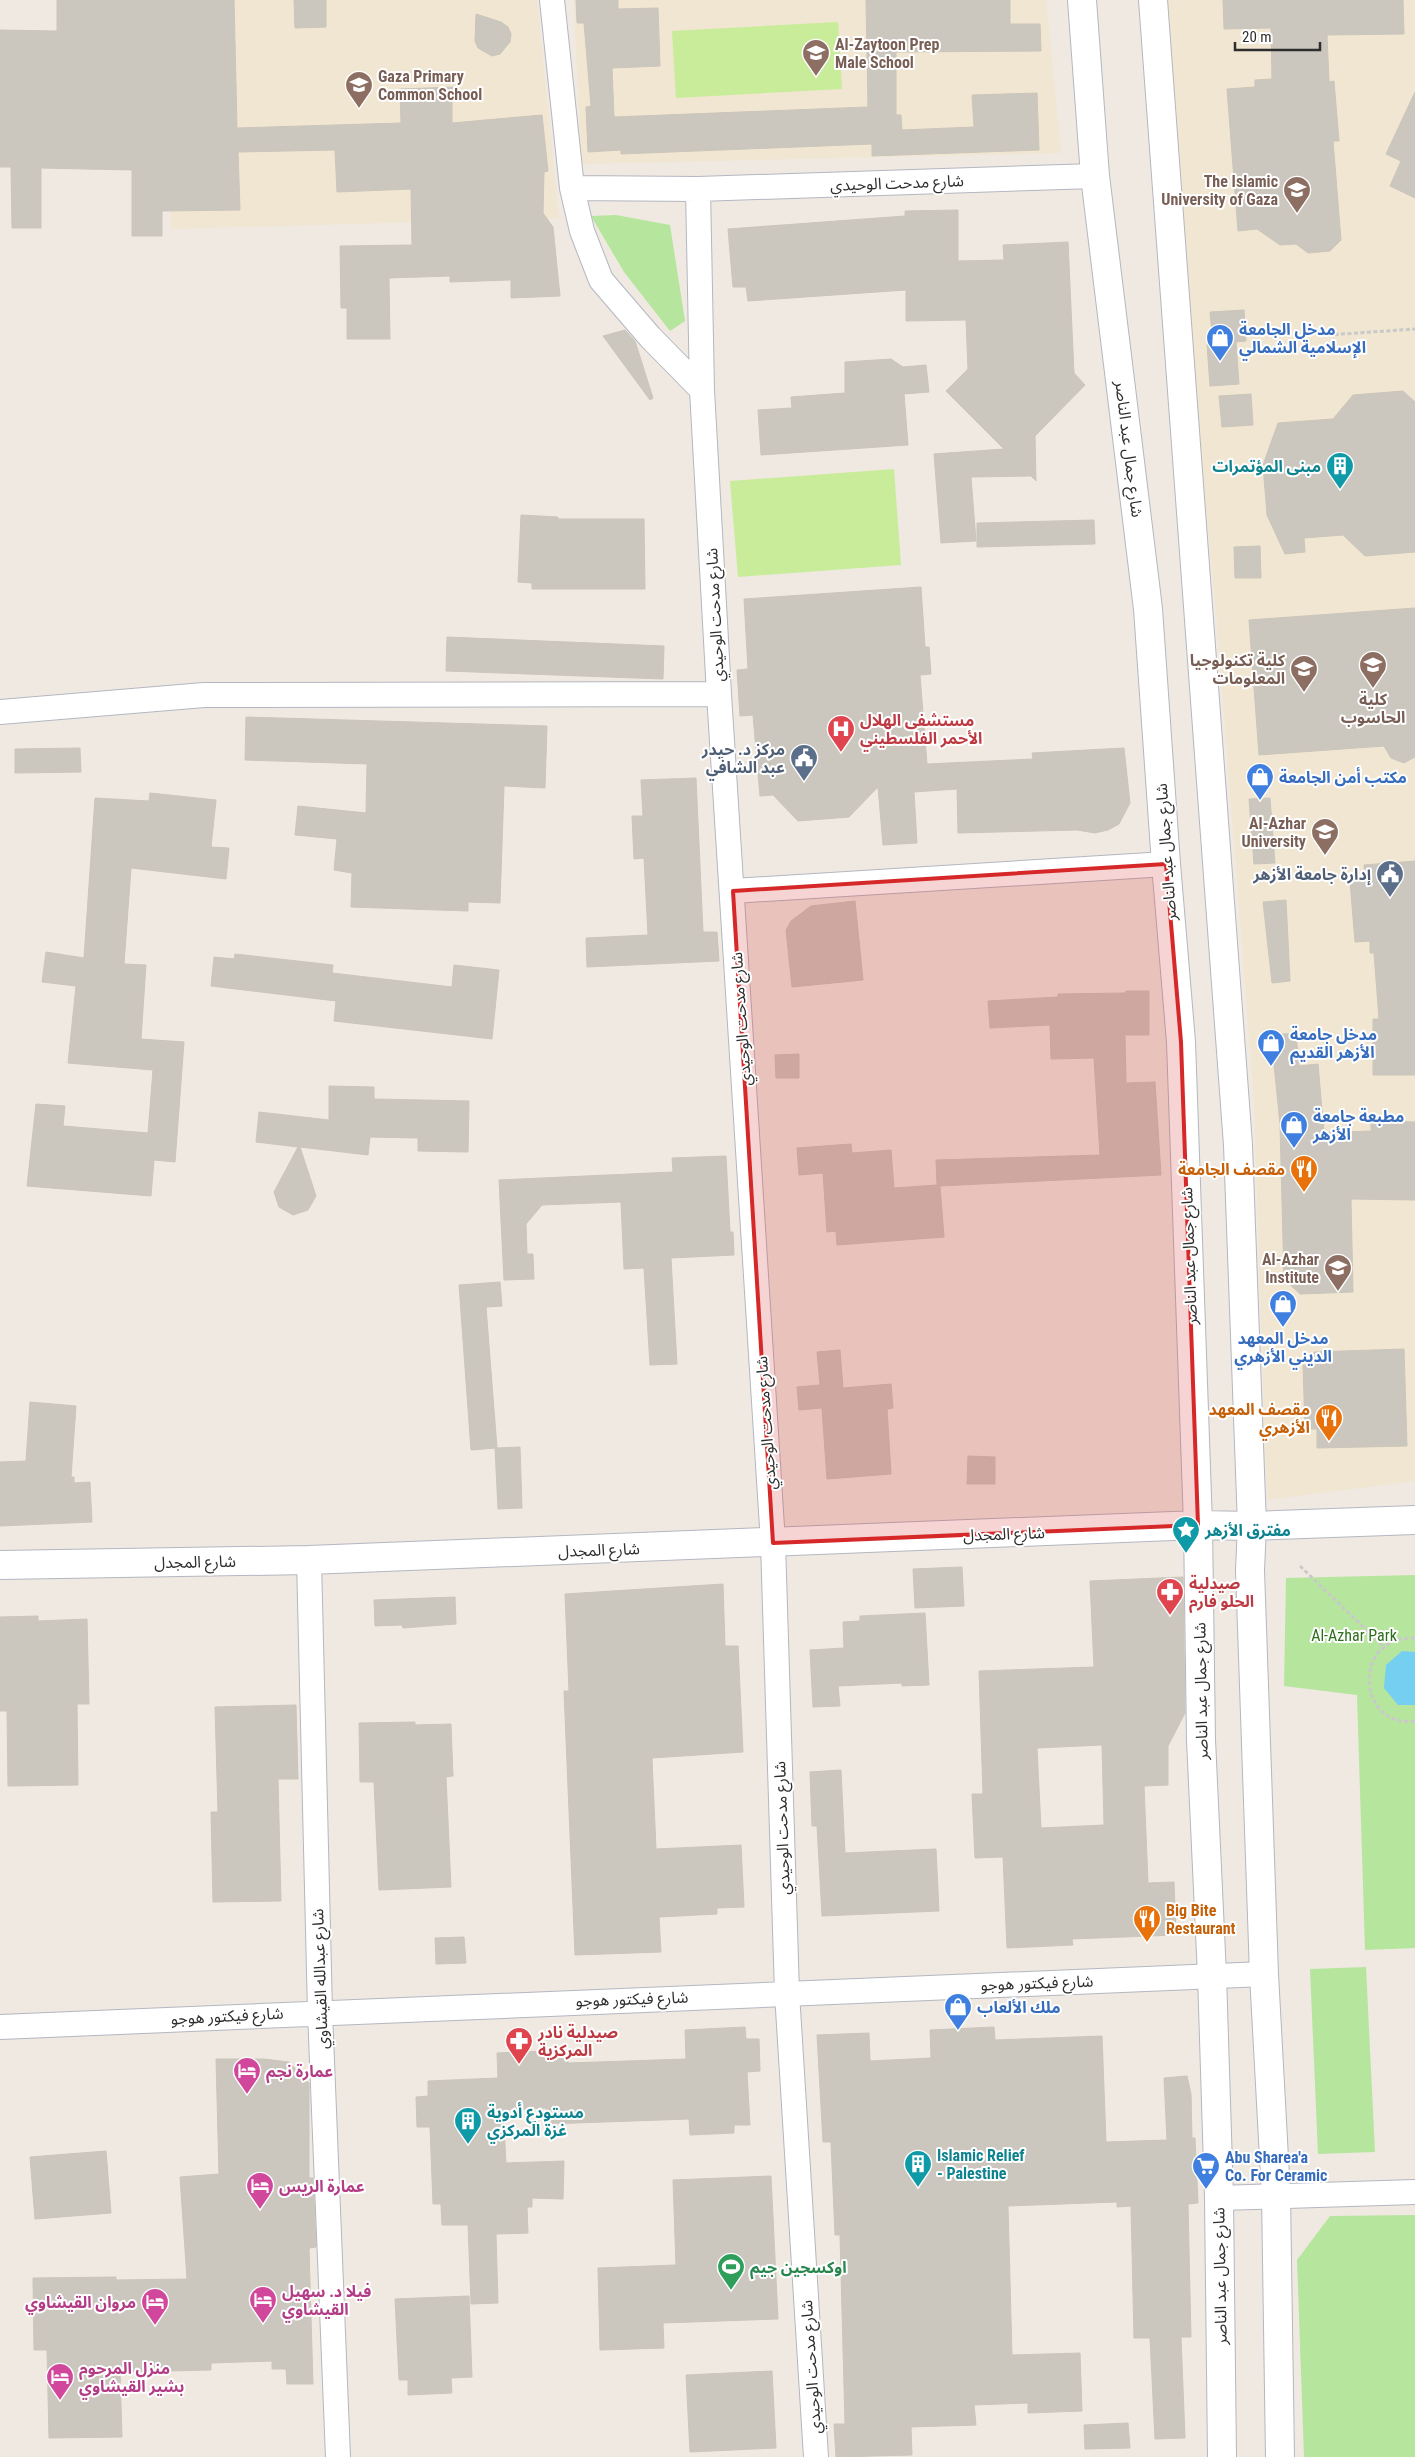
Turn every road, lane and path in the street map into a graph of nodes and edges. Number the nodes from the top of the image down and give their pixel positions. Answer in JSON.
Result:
{"nodes":[{"id":1,"x":552,"y":0,"type":"edge"},
{"id":2,"x":1082,"y":0,"type":"edge"},
{"id":3,"x":1152,"y":0,"type":"edge"},
{"id":4,"x":1095,"y":176,"type":"junction"},
{"id":5,"x":572,"y":188,"type":"junction"},
{"id":6,"x":698,"y":190,"type":"junction"},
{"id":7,"x":1415,"y":329,"type":"edge"},
{"id":8,"x":1328,"y":335,"type":"dead end"},
{"id":9,"x":702,"y":390,"type":"junction"},
{"id":10,"x":719,"y":694,"type":"junction"},
{"id":11,"x":0,"y":712,"type":"edge"},
{"id":12,"x":1166,"y":864,"type":"junction"},
{"id":13,"x":733,"y":891,"type":"junction"},
{"id":14,"x":1415,"y":1520,"type":"edge"},
{"id":15,"x":1198,"y":1526,"type":"junction"},
{"id":16,"x":1252,"y":1526,"type":"junction"},
{"id":17,"x":773,"y":1544,"type":"junction"},
{"id":18,"x":309,"y":1560,"type":"junction"},
{"id":19,"x":0,"y":1565,"type":"edge"},
{"id":20,"x":1300,"y":1566,"type":"dead end"},
{"id":21,"x":1415,"y":1638,"type":"edge"},
{"id":22,"x":1384,"y":1647,"type":"junction"},
{"id":23,"x":1415,"y":1721,"type":"edge"},
{"id":24,"x":1264,"y":1974,"type":"junction"},
{"id":25,"x":1212,"y":1975,"type":"junction"},
{"id":26,"x":787,"y":1993,"type":"junction"},
{"id":27,"x":320,"y":2012,"type":"junction"},
{"id":28,"x":0,"y":2027,"type":"edge"},
{"id":29,"x":1415,"y":2192,"type":"edge"},
{"id":30,"x":1276,"y":2195,"type":"junction"},
{"id":31,"x":1219,"y":2198,"type":"junction"},
{"id":32,"x":338,"y":2457,"type":"edge"},
{"id":33,"x":816,"y":2457,"type":"edge"},
{"id":34,"x":1222,"y":2457,"type":"edge"},
{"id":35,"x":1280,"y":2457,"type":"edge"}],
"edges":[{"from":1,"to":5,"type":"street"},
{"from":2,"to":4,"type":"main road","name":"شارع جمال عبد الناصر"},
{"from":3,"to":16,"type":"main road"},
{"from":4,"to":6,"type":"street","name":"شارع مدحت الوحيدي"},
{"from":4,"to":12,"type":"main road","name":"شارع جمال عبد الناصر"},
{"from":5,"to":6,"type":"street","name":"شارع مدحت الوحيدي"},
{"from":5,"to":9,"type":"street"},
{"from":6,"to":9,"type":"street","name":"شارع مدحت الوحيدي"},
{"from":7,"to":8,"type":"path"},
{"from":9,"to":10,"type":"street","name":"شارع مدحت الوحيدي"},
{"from":10,"to":11,"type":"street"},
{"from":10,"to":13,"type":"street","name":"شارع مدحت الوحيدي"},
{"from":12,"to":13,"type":"street"},
{"from":12,"to":15,"type":"main road","name":"شارع جمال عبد الناصر"},
{"from":13,"to":17,"type":"street","name":"شارع مدحت الوحيدي"},
{"from":14,"to":16,"type":"main road","name":"شارع المجدل"},
{"from":15,"to":16,"type":"main road","name":"شارع المجدل"},
{"from":15,"to":17,"type":"main road","name":"شارع المجدل"},
{"from":15,"to":25,"type":"main road","name":"شارع جمال عبد الناصر"},
{"from":16,"to":24,"type":"main road"},
{"from":17,"to":18,"type":"main road","name":"شارع المجدل"},
{"from":17,"to":26,"type":"street","name":"شارع مدحت الوحيدي"},
{"from":18,"to":19,"type":"main road","name":"شارع المجدل"},
{"from":18,"to":27,"type":"street","name":"شارع عبدالله القيشاوي"},
{"from":20,"to":22,"type":"path"},
{"from":21,"to":22,"type":"path"},
{"from":22,"to":23,"type":"path"},
{"from":24,"to":25,"type":"street","name":"شارع فيكتور هوجو"},
{"from":24,"to":30,"type":"main road"},
{"from":25,"to":26,"type":"street","name":"شارع فيكتور هوجو"},
{"from":25,"to":31,"type":"main road","name":"شارع جمال عبد الناصر"},
{"from":26,"to":27,"type":"street","name":"شارع فيكتور هوجو"},
{"from":26,"to":33,"type":"street","name":"شارع مدحت الوحيدي"},
{"from":27,"to":28,"type":"street","name":"شارع فيكتور هوجو"},
{"from":27,"to":32,"type":"street","name":"شارع عبدالله القيشاوي"},
{"from":29,"to":30,"type":"street"},
{"from":30,"to":31,"type":"street"},
{"from":30,"to":35,"type":"main road"},
{"from":31,"to":34,"type":"main road","name":"شارع جمال عبد الناصر"}]}
